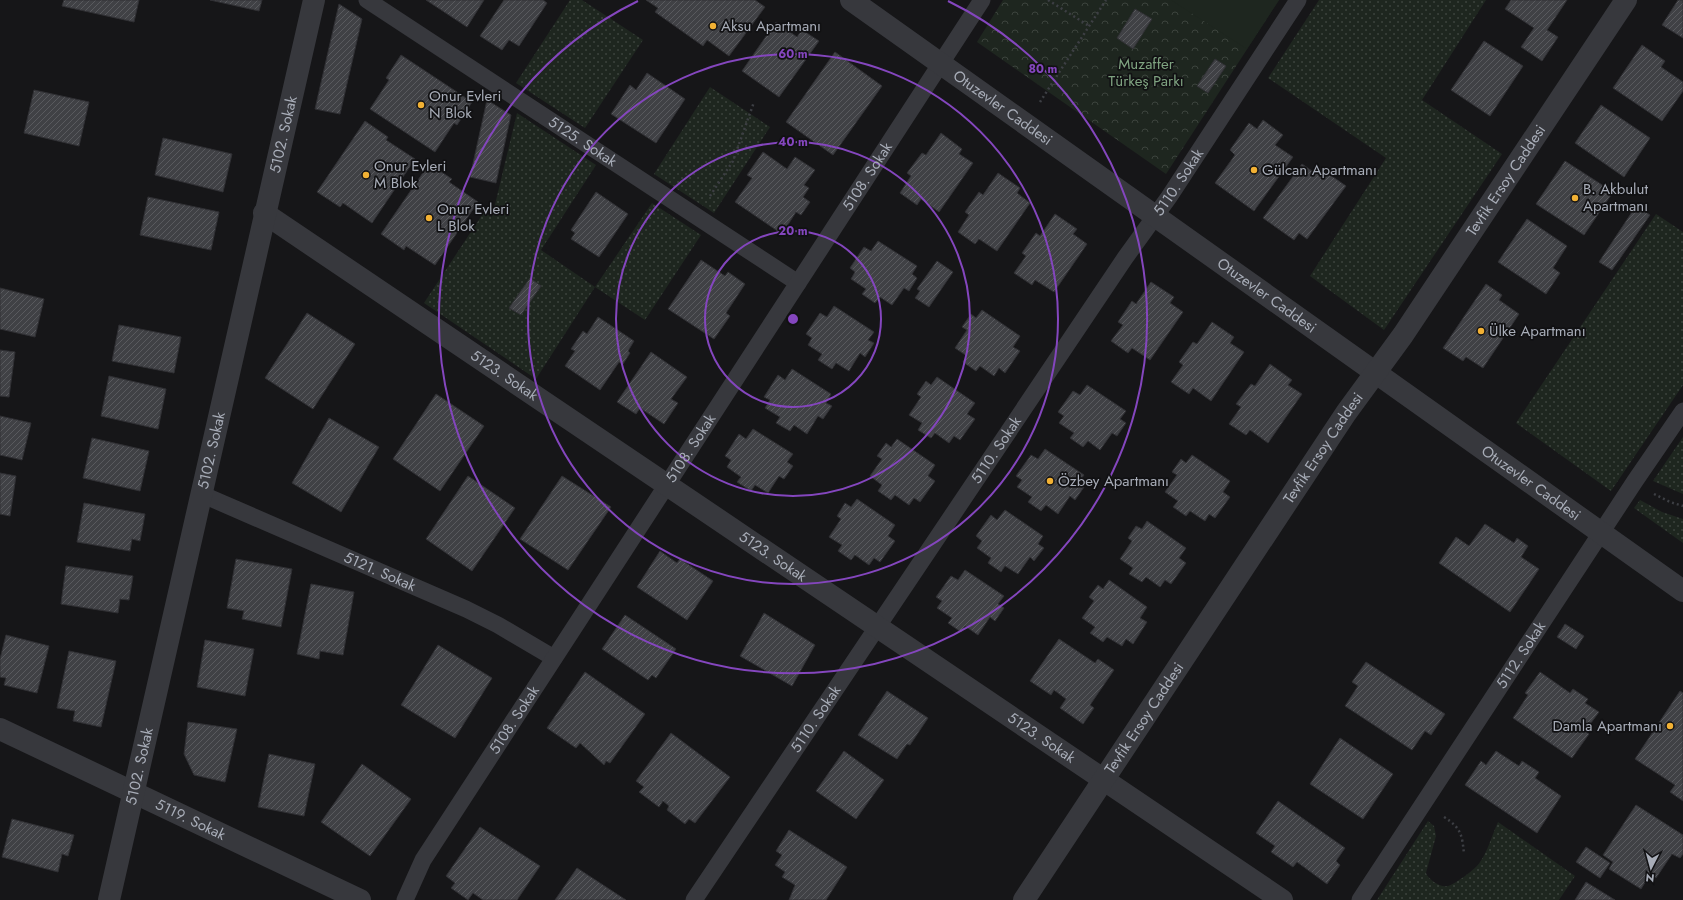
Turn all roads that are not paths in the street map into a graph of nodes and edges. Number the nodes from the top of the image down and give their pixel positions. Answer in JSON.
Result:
{"nodes":[{"id":1,"x":314,"y":0,"type":"edge"},
{"id":2,"x":367,"y":0,"type":"edge"},
{"id":3,"x":851,"y":0,"type":"edge"},
{"id":4,"x":982,"y":0,"type":"edge"},
{"id":5,"x":1298,"y":0,"type":"edge"},
{"id":6,"x":1626,"y":0,"type":"edge"},
{"id":7,"x":941,"y":64,"type":"junction"},
{"id":8,"x":264,"y":213,"type":"junction"},
{"id":9,"x":1155,"y":216,"type":"junction"},
{"id":10,"x":798,"y":283,"type":"junction"},
{"id":11,"x":1376,"y":372,"type":"junction"},
{"id":12,"x":1683,"y":411,"type":"edge"},
{"id":13,"x":666,"y":484,"type":"junction"},
{"id":14,"x":200,"y":494,"type":"junction"},
{"id":15,"x":1601,"y":532,"type":"junction"},
{"id":16,"x":1683,"y":591,"type":"edge"},
{"id":17,"x":878,"y":628,"type":"junction"},
{"id":18,"x":554,"y":658,"type":"junction"},
{"id":19,"x":0,"y":729,"type":"edge"},
{"id":20,"x":1103,"y":780,"type":"junction"},
{"id":21,"x":133,"y":792,"type":"junction"},
{"id":22,"x":109,"y":900,"type":"edge"},
{"id":23,"x":360,"y":900,"type":"edge"},
{"id":24,"x":405,"y":900,"type":"edge"},
{"id":25,"x":694,"y":900,"type":"edge"},
{"id":26,"x":1024,"y":900,"type":"edge"},
{"id":27,"x":1282,"y":900,"type":"edge"},
{"id":28,"x":1360,"y":900,"type":"edge"}],
"edges":[{"from":1,"to":8,"type":"street","name":"5102. Sokak"},
{"from":2,"to":10,"type":"lane","name":"5125. Sokak"},
{"from":3,"to":7,"type":"street","name":"Otuzevler Caddesi"},
{"from":4,"to":7,"type":"lane","name":"5108. Sokak"},
{"from":5,"to":9,"type":"lane","name":"5110. Sokak"},
{"from":6,"to":11,"type":"street","name":"Tevfik Ersoy Caddesi"},
{"from":7,"to":9,"type":"street","name":"Otuzevler Caddesi"},
{"from":7,"to":10,"type":"lane","name":"5108. Sokak"},
{"from":8,"to":13,"type":"street","name":"5123. Sokak"},
{"from":8,"to":14,"type":"street","name":"5102. Sokak"},
{"from":9,"to":11,"type":"street","name":"Otuzevler Caddesi"},
{"from":9,"to":17,"type":"lane","name":"5110. Sokak"},
{"from":10,"to":13,"type":"lane","name":"5108. Sokak"},
{"from":11,"to":15,"type":"street","name":"Otuzevler Caddesi"},
{"from":11,"to":20,"type":"street","name":"Tevfik Ersoy Caddesi"},
{"from":12,"to":15,"type":"lane","name":"5112. Sokak"},
{"from":13,"to":17,"type":"street","name":"5123. Sokak"},
{"from":13,"to":18,"type":"lane","name":"5108. Sokak"},
{"from":14,"to":18,"type":"lane","name":"5121. Sokak"},
{"from":14,"to":21,"type":"street","name":"5102. Sokak"},
{"from":15,"to":16,"type":"street","name":"Otuzevler Caddesi"},
{"from":15,"to":28,"type":"lane","name":"5112. Sokak"},
{"from":17,"to":20,"type":"street","name":"5123. Sokak"},
{"from":17,"to":25,"type":"lane","name":"5110. Sokak"},
{"from":18,"to":24,"type":"lane","name":"5108. Sokak"},
{"from":19,"to":21,"type":"street","name":"5119. Sokak"},
{"from":20,"to":26,"type":"street","name":"Tevfik Ersoy Caddesi"},
{"from":20,"to":27,"type":"street","name":"5123. Sokak"},
{"from":21,"to":22,"type":"street","name":"5102. Sokak"},
{"from":21,"to":23,"type":"street","name":"5119. Sokak"}]}
